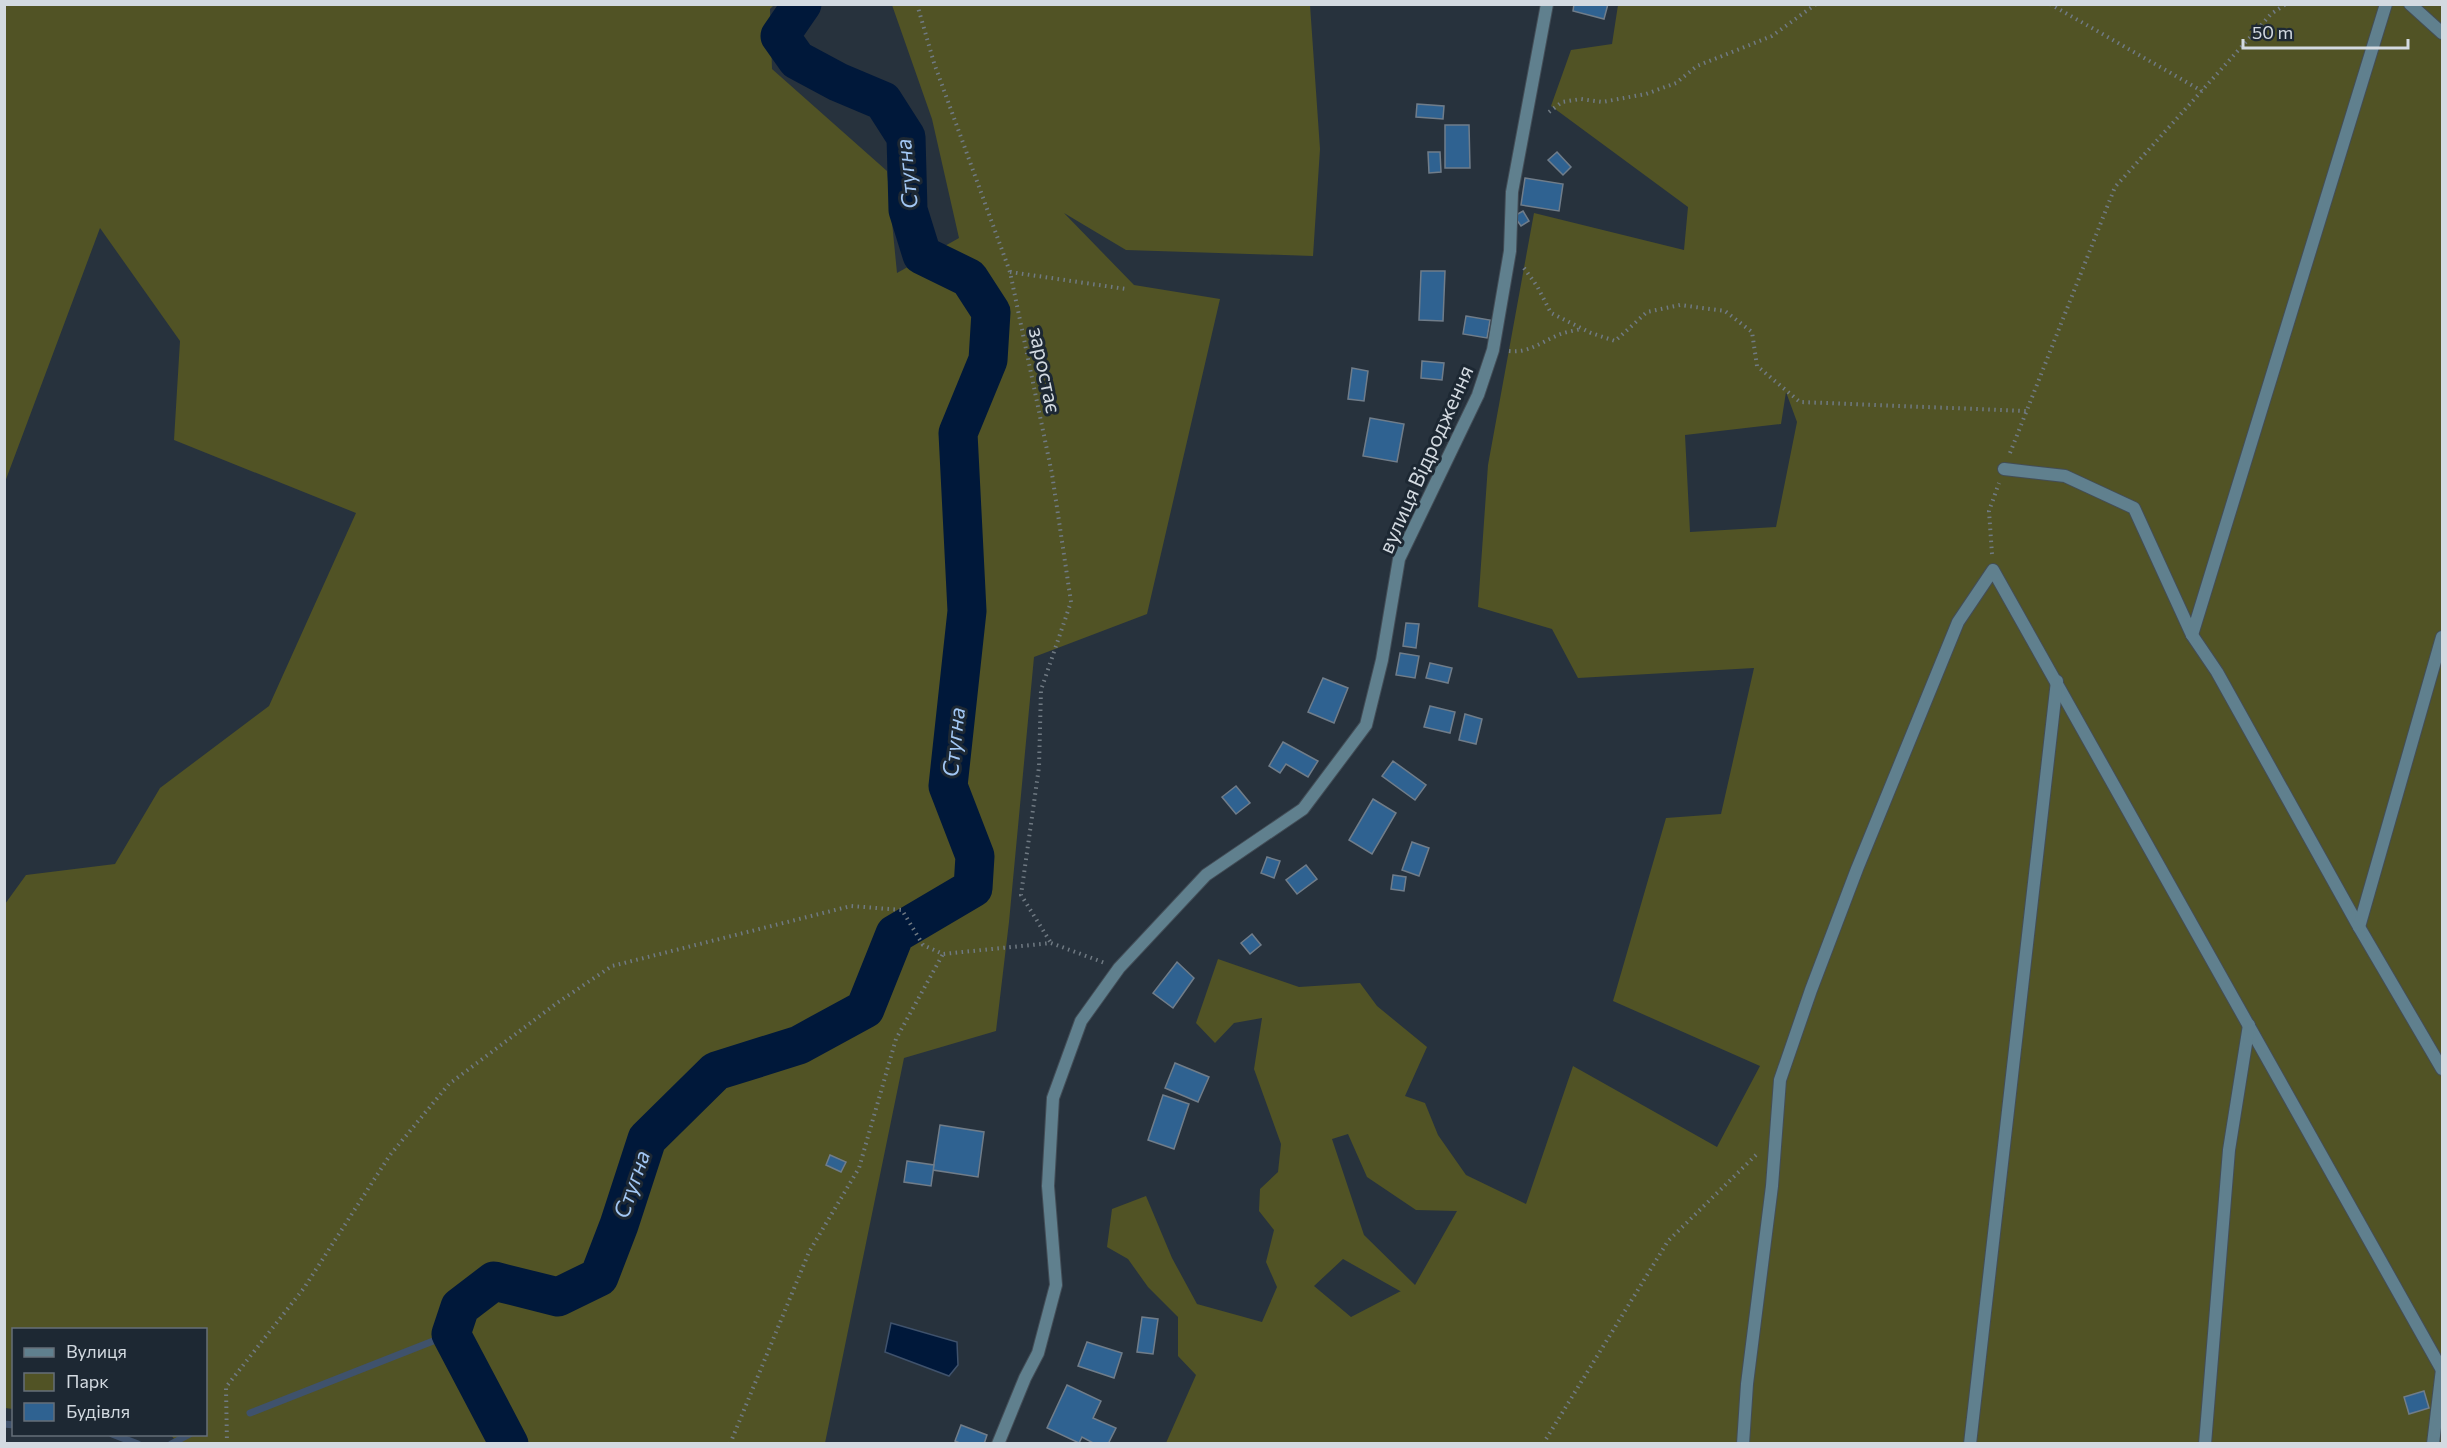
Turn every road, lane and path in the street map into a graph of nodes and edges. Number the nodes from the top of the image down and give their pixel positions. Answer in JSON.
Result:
{"nodes":[{"id":1,"x":917,"y":4,"type":"edge"},
{"id":2,"x":1546,"y":4,"type":"edge"},
{"id":3,"x":1816,"y":4,"type":"edge"},
{"id":4,"x":2050,"y":4,"type":"edge"},
{"id":5,"x":2286,"y":4,"type":"edge"},
{"id":6,"x":2386,"y":4,"type":"edge"},
{"id":7,"x":2410,"y":4,"type":"edge"},
{"id":8,"x":2442,"y":33,"type":"edge"},
{"id":9,"x":2202,"y":91,"type":"junction"},
{"id":10,"x":1549,"y":112,"type":"dead end"},
{"id":11,"x":1510,"y":250,"type":"junction"},
{"id":12,"x":1010,"y":272,"type":"junction"},
{"id":13,"x":1126,"y":289,"type":"dead end"},
{"id":14,"x":1581,"y":329,"type":"junction"},
{"id":15,"x":1493,"y":350,"type":"junction"},
{"id":16,"x":2026,"y":411,"type":"junction"},
{"id":17,"x":2004,"y":469,"type":"junction"},
{"id":18,"x":1993,"y":570,"type":"junction"},
{"id":19,"x":2192,"y":635,"type":"junction"},
{"id":20,"x":2442,"y":637,"type":"edge"},
{"id":21,"x":2056,"y":681,"type":"junction"},
{"id":22,"x":2359,"y":927,"type":"junction"},
{"id":23,"x":1051,"y":943,"type":"junction"},
{"id":24,"x":943,"y":954,"type":"junction"},
{"id":25,"x":1119,"y":968,"type":"junction"},
{"id":26,"x":2250,"y":1024,"type":"junction"},
{"id":27,"x":2442,"y":1069,"type":"edge"},
{"id":28,"x":1776,"y":1138,"type":"junction"},
{"id":29,"x":2442,"y":1370,"type":"edge"},
{"id":30,"x":226,"y":1443,"type":"edge"},
{"id":31,"x":730,"y":1443,"type":"edge"},
{"id":32,"x":998,"y":1443,"type":"edge"},
{"id":33,"x":1543,"y":1443,"type":"edge"},
{"id":34,"x":1743,"y":1443,"type":"edge"},
{"id":35,"x":1970,"y":1443,"type":"edge"},
{"id":36,"x":2205,"y":1443,"type":"edge"},
{"id":37,"x":2433,"y":1443,"type":"edge"}],
"edges":[{"from":1,"to":12,"type":"path","name":"заростає"},
{"from":2,"to":11,"type":"street","name":"вулиця Відродження"},
{"from":3,"to":10,"type":"path"},
{"from":4,"to":9,"type":"path"},
{"from":5,"to":9,"type":"path"},
{"from":6,"to":19,"type":"street"},
{"from":7,"to":8,"type":"street"},
{"from":9,"to":16,"type":"path"},
{"from":11,"to":14,"type":"path"},
{"from":11,"to":15,"type":"street","name":"вулиця Відродження"},
{"from":12,"to":13,"type":"path"},
{"from":12,"to":23,"type":"path","name":"заростає"},
{"from":14,"to":15,"type":"path"},
{"from":14,"to":16,"type":"path"},
{"from":15,"to":25,"type":"street","name":"вулиця Відродження"},
{"from":16,"to":17,"type":"path"},
{"from":17,"to":18,"type":"path"},
{"from":17,"to":19,"type":"street"},
{"from":18,"to":21,"type":"street"},
{"from":18,"to":28,"type":"street"},
{"from":19,"to":22,"type":"street"},
{"from":20,"to":22,"type":"street"},
{"from":21,"to":26,"type":"street"},
{"from":21,"to":35,"type":"street"},
{"from":22,"to":27,"type":"street"},
{"from":23,"to":24,"type":"path"},
{"from":23,"to":25,"type":"path"},
{"from":24,"to":30,"type":"path"},
{"from":24,"to":31,"type":"path"},
{"from":25,"to":32,"type":"street","name":"вулиця Відродження"},
{"from":26,"to":29,"type":"street"},
{"from":26,"to":36,"type":"street"},
{"from":28,"to":33,"type":"path"},
{"from":28,"to":34,"type":"street"},
{"from":29,"to":37,"type":"street"}]}
